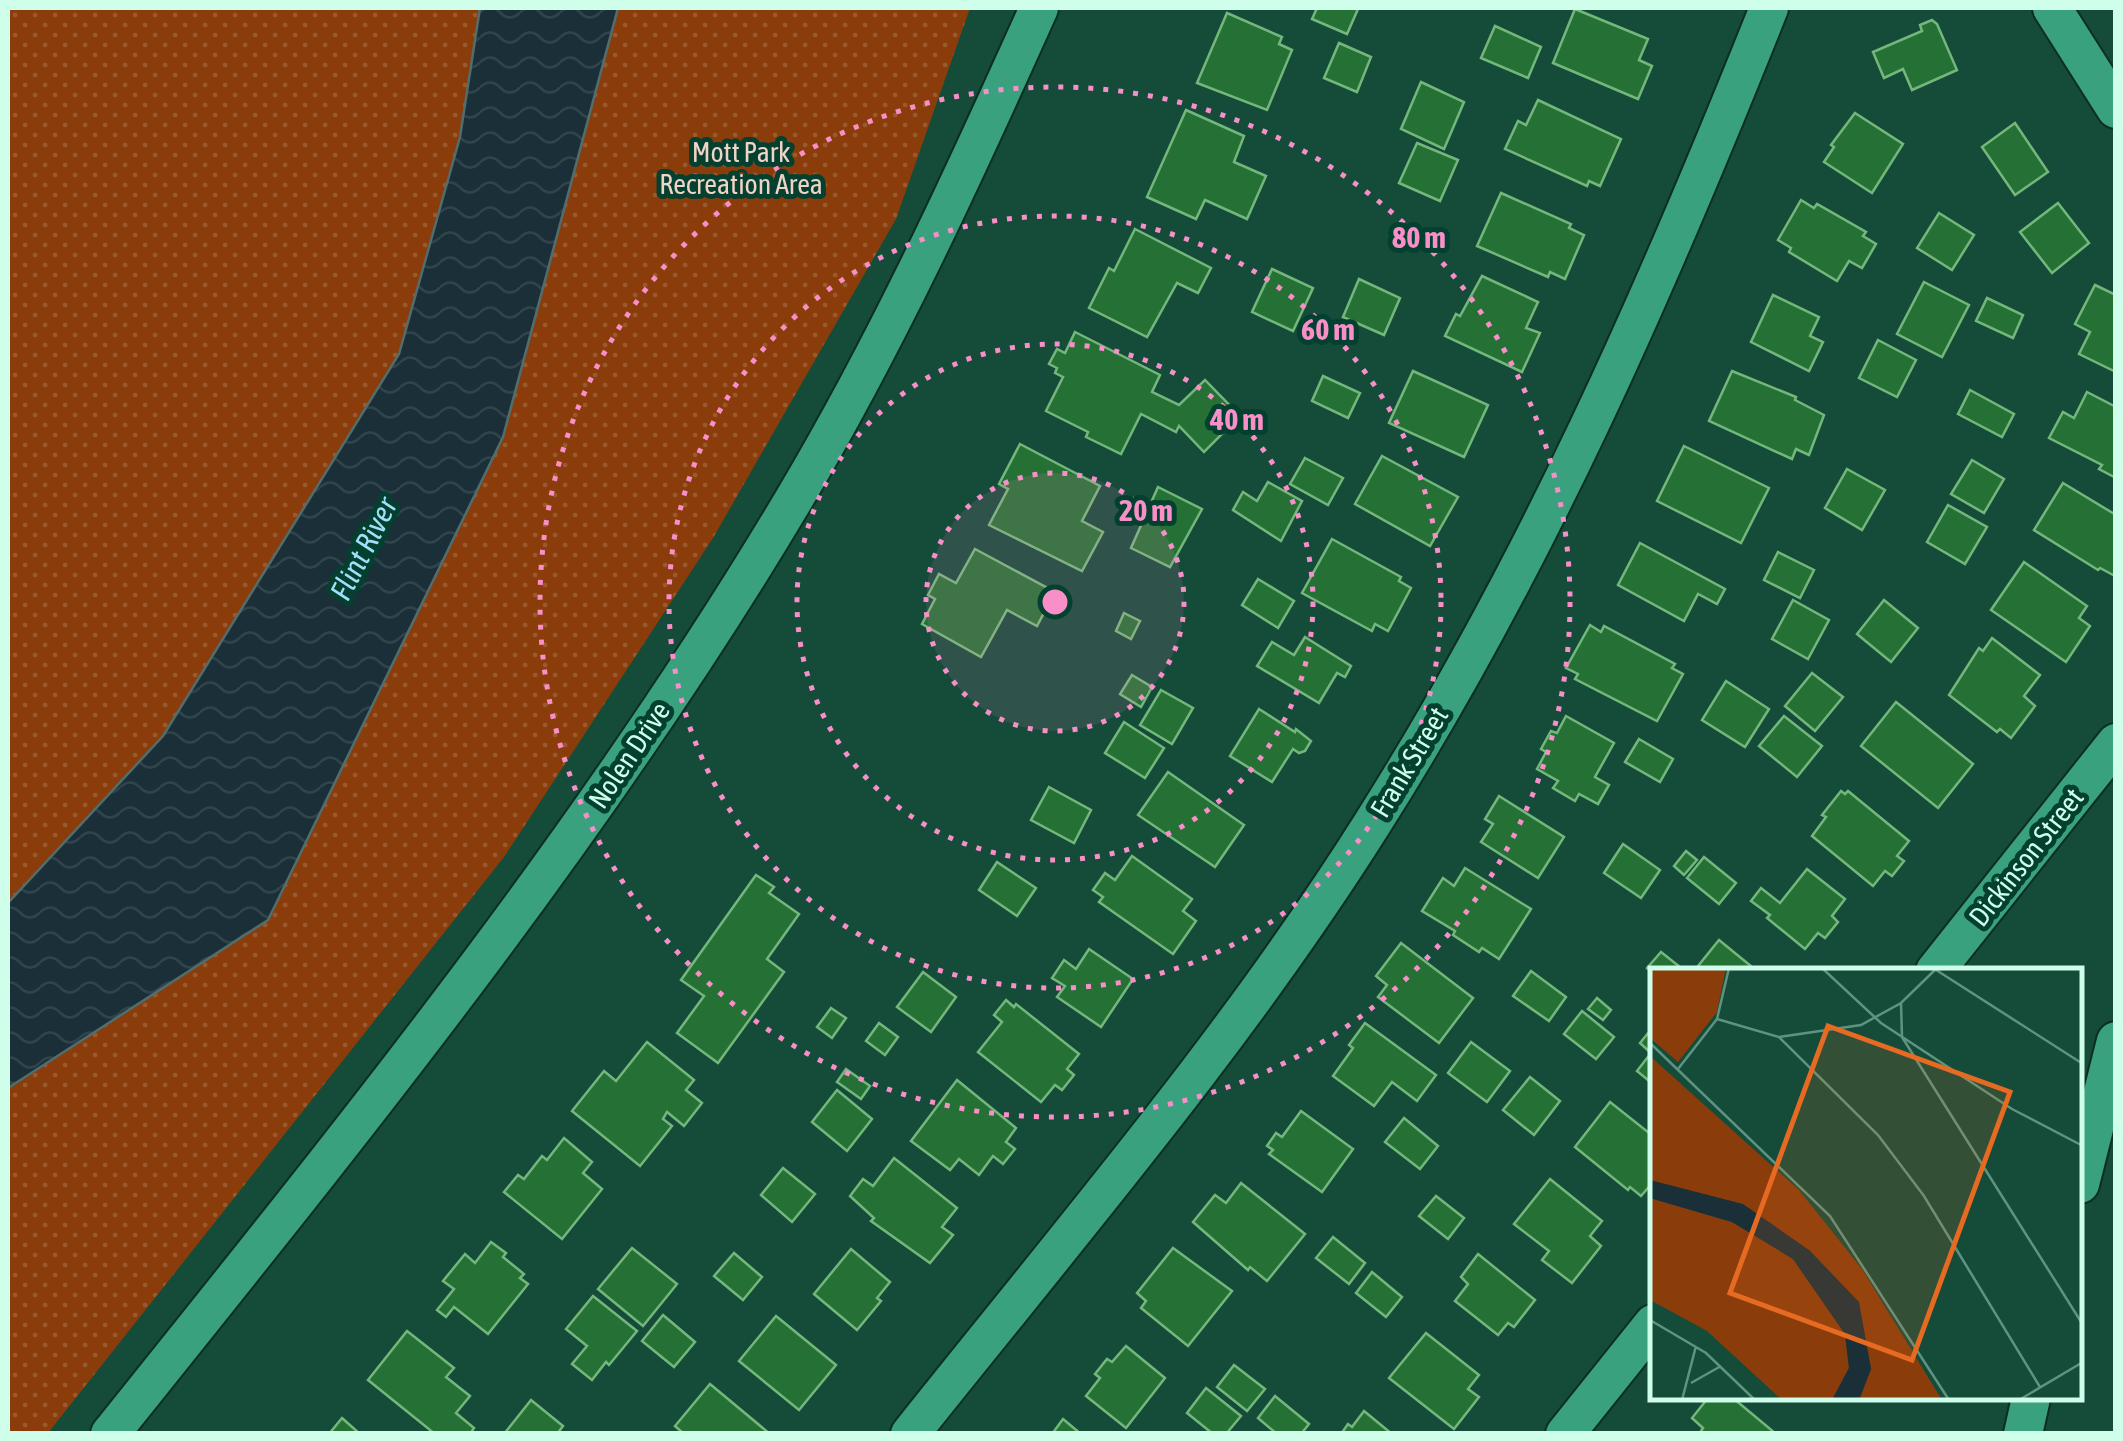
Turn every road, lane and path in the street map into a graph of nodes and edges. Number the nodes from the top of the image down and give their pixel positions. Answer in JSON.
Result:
{"nodes":[{"id":1,"x":1040,"y":8,"type":"edge"},
{"id":2,"x":1769,"y":8,"type":"edge"},
{"id":3,"x":2052,"y":8,"type":"edge"},
{"id":4,"x":2116,"y":109,"type":"edge"},
{"id":5,"x":2116,"y":743,"type":"edge"},
{"id":6,"x":1937,"y":968,"type":"edge"},
{"id":7,"x":2116,"y":1042,"type":"edge"},
{"id":8,"x":2083,"y":1172,"type":"edge"},
{"id":9,"x":1650,"y":1328,"type":"edge"},
{"id":10,"x":2030,"y":1401,"type":"edge"},
{"id":11,"x":110,"y":1434,"type":"edge"},
{"id":12,"x":910,"y":1434,"type":"edge"},
{"id":13,"x":1565,"y":1434,"type":"edge"},
{"id":14,"x":2023,"y":1434,"type":"edge"}],
"edges":[{"from":1,"to":11,"type":"street","name":"Nolen Drive"},
{"from":2,"to":12,"type":"street","name":"Frank Street"},
{"from":3,"to":4,"type":"street"},
{"from":5,"to":6,"type":"street","name":"Dickinson Street"},
{"from":7,"to":8,"type":"street"},
{"from":9,"to":13,"type":"street"},
{"from":10,"to":14,"type":"street"}]}
